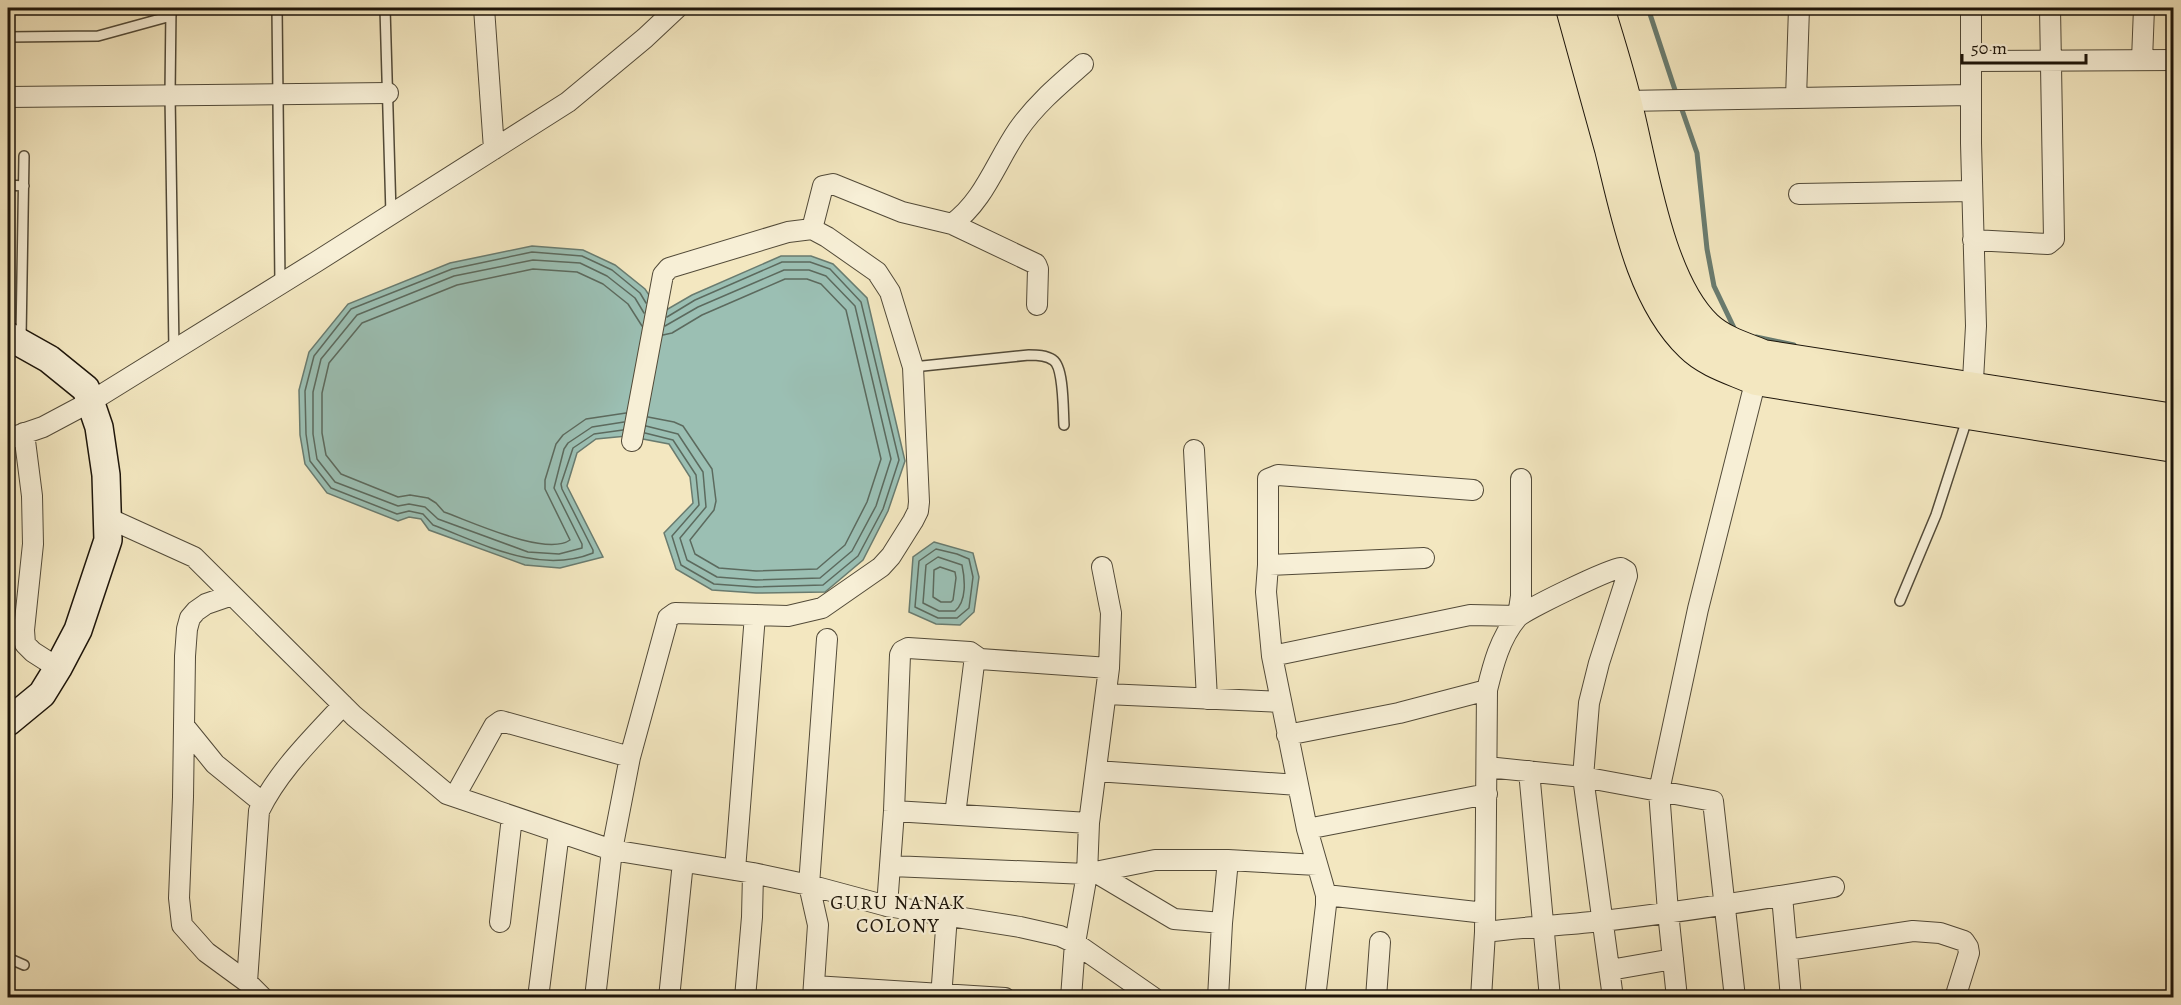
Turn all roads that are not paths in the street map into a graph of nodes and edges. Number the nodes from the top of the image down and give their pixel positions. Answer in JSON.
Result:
{"nodes":[{"id":1,"x":277,"y":8,"type":"edge"},
{"id":2,"x":385,"y":8,"type":"edge"},
{"id":3,"x":484,"y":8,"type":"edge"},
{"id":4,"x":677,"y":8,"type":"edge"},
{"id":5,"x":1572,"y":8,"type":"edge"},
{"id":6,"x":1598,"y":8,"type":"edge"},
{"id":7,"x":1800,"y":8,"type":"edge"},
{"id":8,"x":1971,"y":8,"type":"edge"},
{"id":9,"x":2050,"y":8,"type":"edge"},
{"id":10,"x":2144,"y":8,"type":"edge"},
{"id":11,"x":171,"y":12,"type":"edge"},
{"id":12,"x":8,"y":37,"type":"edge"},
{"id":13,"x":2142,"y":60,"type":"junction"},
{"id":14,"x":2174,"y":60,"type":"edge"},
{"id":15,"x":1972,"y":61,"type":"junction"},
{"id":16,"x":2051,"y":61,"type":"junction"},
{"id":17,"x":1083,"y":64,"type":"dead end"},
{"id":18,"x":388,"y":93,"type":"junction"},
{"id":19,"x":278,"y":94,"type":"junction"},
{"id":20,"x":170,"y":95,"type":"junction"},
{"id":21,"x":1971,"y":95,"type":"junction"},
{"id":22,"x":8,"y":97,"type":"edge"},
{"id":23,"x":1796,"y":98,"type":"junction"},
{"id":24,"x":1625,"y":101,"type":"junction"},
{"id":25,"x":494,"y":149,"type":"junction"},
{"id":26,"x":24,"y":156,"type":"dead end"},
{"id":27,"x":8,"y":186,"type":"edge"},
{"id":28,"x":24,"y":186,"type":"junction"},
{"id":29,"x":1972,"y":191,"type":"junction"},
{"id":30,"x":1799,"y":194,"type":"dead end"},
{"id":31,"x":391,"y":214,"type":"junction"},
{"id":32,"x":952,"y":224,"type":"junction"},
{"id":33,"x":812,"y":230,"type":"junction"},
{"id":34,"x":1973,"y":240,"type":"junction"},
{"id":35,"x":280,"y":284,"type":"junction"},
{"id":36,"x":1037,"y":305,"type":"dead end"},
{"id":37,"x":14,"y":340,"type":"edge"},
{"id":38,"x":174,"y":350,"type":"junction"},
{"id":39,"x":913,"y":367,"type":"junction"},
{"id":40,"x":1756,"y":379,"type":"junction"},
{"id":41,"x":90,"y":402,"type":"junction"},
{"id":42,"x":1971,"y":406,"type":"junction"},
{"id":43,"x":2174,"y":420,"type":"edge"},
{"id":44,"x":1064,"y":425,"type":"dead end"},
{"id":45,"x":16,"y":436,"type":"edge"},
{"id":46,"x":632,"y":441,"type":"dead end"},
{"id":47,"x":2174,"y":446,"type":"edge"},
{"id":48,"x":1194,"y":450,"type":"dead end"},
{"id":49,"x":1521,"y":479,"type":"dead end"},
{"id":50,"x":1473,"y":490,"type":"dead end"},
{"id":51,"x":108,"y":518,"type":"junction"},
{"id":52,"x":1424,"y":558,"type":"dead end"},
{"id":53,"x":1268,"y":565,"type":"junction"},
{"id":54,"x":1102,"y":567,"type":"dead end"},
{"id":55,"x":232,"y":595,"type":"junction"},
{"id":56,"x":1900,"y":602,"type":"dead end"},
{"id":57,"x":755,"y":615,"type":"junction"},
{"id":58,"x":1518,"y":616,"type":"junction"},
{"id":59,"x":827,"y":639,"type":"dead end"},
{"id":60,"x":975,"y":656,"type":"junction"},
{"id":61,"x":1272,"y":656,"type":"junction"},
{"id":62,"x":58,"y":668,"type":"junction"},
{"id":63,"x":1109,"y":668,"type":"junction"},
{"id":64,"x":1487,"y":690,"type":"junction"},
{"id":65,"x":1106,"y":694,"type":"junction"},
{"id":66,"x":1207,"y":699,"type":"junction"},
{"id":67,"x":1281,"y":702,"type":"junction"},
{"id":68,"x":343,"y":705,"type":"junction"},
{"id":69,"x":8,"y":722,"type":"edge"},
{"id":70,"x":185,"y":727,"type":"junction"},
{"id":71,"x":1287,"y":735,"type":"junction"},
{"id":72,"x":630,"y":757,"type":"junction"},
{"id":73,"x":1487,"y":767,"type":"junction"},
{"id":74,"x":1096,"y":771,"type":"junction"},
{"id":75,"x":1528,"y":771,"type":"junction"},
{"id":76,"x":1583,"y":777,"type":"junction"},
{"id":77,"x":1298,"y":785,"type":"junction"},
{"id":78,"x":1659,"y":791,"type":"junction"},
{"id":79,"x":1487,"y":794,"type":"junction"},
{"id":80,"x":455,"y":796,"type":"junction"},
{"id":81,"x":263,"y":803,"type":"junction"},
{"id":82,"x":894,"y":811,"type":"junction"},
{"id":83,"x":955,"y":815,"type":"junction"},
{"id":84,"x":512,"y":817,"type":"junction"},
{"id":85,"x":1089,"y":823,"type":"junction"},
{"id":86,"x":1307,"y":829,"type":"junction"},
{"id":87,"x":559,"y":832,"type":"junction"},
{"id":88,"x":612,"y":850,"type":"junction"},
{"id":89,"x":1228,"y":860,"type":"junction"},
{"id":90,"x":683,"y":862,"type":"junction"},
{"id":91,"x":1317,"y":865,"type":"junction"},
{"id":92,"x":891,"y":866,"type":"junction"},
{"id":93,"x":744,"y":872,"type":"junction"},
{"id":94,"x":1091,"y":873,"type":"junction"},
{"id":95,"x":809,"y":885,"type":"junction"},
{"id":96,"x":1834,"y":887,"type":"dead end"},
{"id":97,"x":1326,"y":895,"type":"junction"},
{"id":98,"x":1782,"y":896,"type":"junction"},
{"id":99,"x":1724,"y":904,"type":"junction"},
{"id":100,"x":887,"y":906,"type":"junction"},
{"id":101,"x":1668,"y":912,"type":"junction"},
{"id":102,"x":947,"y":915,"type":"junction"},
{"id":103,"x":500,"y":921,"type":"dead end"},
{"id":104,"x":1602,"y":921,"type":"junction"},
{"id":105,"x":1485,"y":922,"type":"junction"},
{"id":106,"x":1222,"y":923,"type":"junction"},
{"id":107,"x":1543,"y":925,"type":"junction"},
{"id":108,"x":1380,"y":942,"type":"dead end"},
{"id":109,"x":1075,"y":943,"type":"junction"},
{"id":110,"x":1787,"y":950,"type":"junction"},
{"id":111,"x":8,"y":958,"type":"edge"},
{"id":112,"x":1672,"y":959,"type":"junction"},
{"id":113,"x":24,"y":964,"type":"dead end"},
{"id":114,"x":1610,"y":970,"type":"junction"},
{"id":115,"x":247,"y":982,"type":"junction"},
{"id":116,"x":814,"y":992,"type":"edge"},
{"id":117,"x":941,"y":996,"type":"edge"},
{"id":118,"x":263,"y":998,"type":"edge"},
{"id":119,"x":538,"y":998,"type":"edge"},
{"id":120,"x":595,"y":998,"type":"edge"},
{"id":121,"x":669,"y":998,"type":"edge"},
{"id":122,"x":745,"y":998,"type":"edge"},
{"id":123,"x":1005,"y":998,"type":"edge"},
{"id":124,"x":1071,"y":998,"type":"edge"},
{"id":125,"x":1154,"y":998,"type":"edge"},
{"id":126,"x":1218,"y":998,"type":"edge"},
{"id":127,"x":1316,"y":998,"type":"edge"},
{"id":128,"x":1376,"y":998,"type":"edge"},
{"id":129,"x":1481,"y":998,"type":"edge"},
{"id":130,"x":1550,"y":998,"type":"edge"},
{"id":131,"x":1613,"y":998,"type":"edge"},
{"id":132,"x":1677,"y":998,"type":"edge"},
{"id":133,"x":1735,"y":998,"type":"edge"},
{"id":134,"x":1791,"y":998,"type":"edge"},
{"id":135,"x":1955,"y":998,"type":"edge"}],
"edges":[{"from":1,"to":19,"type":"lane"},
{"from":2,"to":18,"type":"lane"},
{"from":3,"to":25,"type":"street"},
{"from":4,"to":25,"type":"street"},
{"from":5,"to":40,"type":"highway"},
{"from":6,"to":24,"type":"highway"},
{"from":7,"to":23,"type":"street"},
{"from":8,"to":15,"type":"street"},
{"from":9,"to":16,"type":"street"},
{"from":10,"to":13,"type":"street"},
{"from":11,"to":12,"type":"lane"},
{"from":11,"to":20,"type":"lane"},
{"from":13,"to":14,"type":"street"},
{"from":13,"to":16,"type":"street"},
{"from":15,"to":16,"type":"street"},
{"from":15,"to":21,"type":"street"},
{"from":16,"to":34,"type":"street"},
{"from":17,"to":32,"type":"street"},
{"from":18,"to":19,"type":"street"},
{"from":18,"to":31,"type":"lane"},
{"from":19,"to":20,"type":"street"},
{"from":19,"to":35,"type":"lane"},
{"from":20,"to":22,"type":"street"},
{"from":20,"to":38,"type":"lane"},
{"from":21,"to":23,"type":"street"},
{"from":21,"to":29,"type":"street"},
{"from":23,"to":24,"type":"street"},
{"from":24,"to":42,"type":"highway"},
{"from":25,"to":31,"type":"street"},
{"from":26,"to":28,"type":"lane"},
{"from":27,"to":28,"type":"lane"},
{"from":28,"to":37,"type":"lane"},
{"from":29,"to":30,"type":"street"},
{"from":29,"to":34,"type":"street"},
{"from":31,"to":35,"type":"street"},
{"from":32,"to":33,"type":"street"},
{"from":32,"to":36,"type":"street"},
{"from":33,"to":39,"type":"street"},
{"from":33,"to":46,"type":"street"},
{"from":34,"to":42,"type":"street"},
{"from":35,"to":38,"type":"street"},
{"from":37,"to":41,"type":"main road"},
{"from":38,"to":41,"type":"street"},
{"from":39,"to":44,"type":"lane"},
{"from":39,"to":57,"type":"street"},
{"from":40,"to":42,"type":"highway"},
{"from":40,"to":78,"type":"street"},
{"from":41,"to":45,"type":"street"},
{"from":41,"to":51,"type":"main road"},
{"from":42,"to":43,"type":"highway"},
{"from":42,"to":47,"type":"highway"},
{"from":42,"to":56,"type":"lane"},
{"from":45,"to":62,"type":"street"},
{"from":48,"to":66,"type":"street"},
{"from":49,"to":58,"type":"street"},
{"from":50,"to":53,"type":"street"},
{"from":51,"to":55,"type":"street"},
{"from":51,"to":62,"type":"main road"},
{"from":52,"to":53,"type":"street"},
{"from":53,"to":61,"type":"street"},
{"from":54,"to":63,"type":"street"},
{"from":55,"to":68,"type":"street"},
{"from":55,"to":70,"type":"street"},
{"from":57,"to":72,"type":"street"},
{"from":57,"to":93,"type":"street"},
{"from":58,"to":61,"type":"street"},
{"from":58,"to":64,"type":"street"},
{"from":58,"to":76,"type":"street"},
{"from":59,"to":95,"type":"street"},
{"from":60,"to":63,"type":"street"},
{"from":60,"to":82,"type":"street"},
{"from":60,"to":83,"type":"street"},
{"from":61,"to":67,"type":"street"},
{"from":62,"to":69,"type":"main road"},
{"from":63,"to":65,"type":"street"},
{"from":64,"to":71,"type":"street"},
{"from":64,"to":73,"type":"street"},
{"from":65,"to":66,"type":"street"},
{"from":65,"to":74,"type":"street"},
{"from":66,"to":67,"type":"street"},
{"from":67,"to":71,"type":"street"},
{"from":68,"to":80,"type":"street"},
{"from":68,"to":81,"type":"street"},
{"from":70,"to":81,"type":"street"},
{"from":70,"to":115,"type":"street"},
{"from":71,"to":77,"type":"street"},
{"from":72,"to":80,"type":"street"},
{"from":72,"to":88,"type":"street"},
{"from":73,"to":75,"type":"street"},
{"from":73,"to":79,"type":"street"},
{"from":74,"to":77,"type":"street"},
{"from":74,"to":85,"type":"street"},
{"from":75,"to":76,"type":"street"},
{"from":75,"to":107,"type":"street"},
{"from":76,"to":78,"type":"street"},
{"from":76,"to":104,"type":"street"},
{"from":77,"to":86,"type":"street"},
{"from":78,"to":99,"type":"street"},
{"from":78,"to":101,"type":"street"},
{"from":79,"to":86,"type":"street"},
{"from":79,"to":105,"type":"street"},
{"from":80,"to":84,"type":"street"},
{"from":81,"to":115,"type":"street"},
{"from":82,"to":83,"type":"street"},
{"from":82,"to":92,"type":"street"},
{"from":83,"to":85,"type":"street"},
{"from":84,"to":87,"type":"street"},
{"from":84,"to":103,"type":"street"},
{"from":85,"to":94,"type":"street"},
{"from":86,"to":91,"type":"street"},
{"from":87,"to":88,"type":"street"},
{"from":87,"to":119,"type":"street"},
{"from":88,"to":90,"type":"street"},
{"from":88,"to":120,"type":"street"},
{"from":89,"to":91,"type":"street"},
{"from":89,"to":94,"type":"street"},
{"from":89,"to":106,"type":"street"},
{"from":90,"to":93,"type":"street"},
{"from":90,"to":121,"type":"street"},
{"from":91,"to":97,"type":"street"},
{"from":92,"to":94,"type":"street"},
{"from":92,"to":100,"type":"street"},
{"from":93,"to":95,"type":"street"},
{"from":93,"to":122,"type":"street"},
{"from":94,"to":106,"type":"street"},
{"from":94,"to":109,"type":"street"},
{"from":95,"to":100,"type":"street"},
{"from":95,"to":116,"type":"street"},
{"from":96,"to":98,"type":"street"},
{"from":97,"to":105,"type":"street"},
{"from":97,"to":127,"type":"street"},
{"from":98,"to":99,"type":"street"},
{"from":98,"to":110,"type":"street"},
{"from":99,"to":101,"type":"street"},
{"from":99,"to":133,"type":"street"},
{"from":100,"to":102,"type":"street"},
{"from":101,"to":104,"type":"street"},
{"from":101,"to":112,"type":"street"},
{"from":102,"to":109,"type":"street"},
{"from":102,"to":117,"type":"street"},
{"from":104,"to":107,"type":"street"},
{"from":104,"to":114,"type":"street"},
{"from":105,"to":107,"type":"street"},
{"from":105,"to":129,"type":"street"},
{"from":106,"to":126,"type":"street"},
{"from":107,"to":130,"type":"street"},
{"from":108,"to":128,"type":"street"},
{"from":109,"to":124,"type":"street"},
{"from":109,"to":125,"type":"street"},
{"from":110,"to":134,"type":"street"},
{"from":110,"to":135,"type":"street"},
{"from":111,"to":113,"type":"lane"},
{"from":112,"to":114,"type":"street"},
{"from":112,"to":132,"type":"street"},
{"from":114,"to":131,"type":"street"},
{"from":115,"to":118,"type":"street"},
{"from":116,"to":117,"type":"street"},
{"from":117,"to":123,"type":"street"}]}
